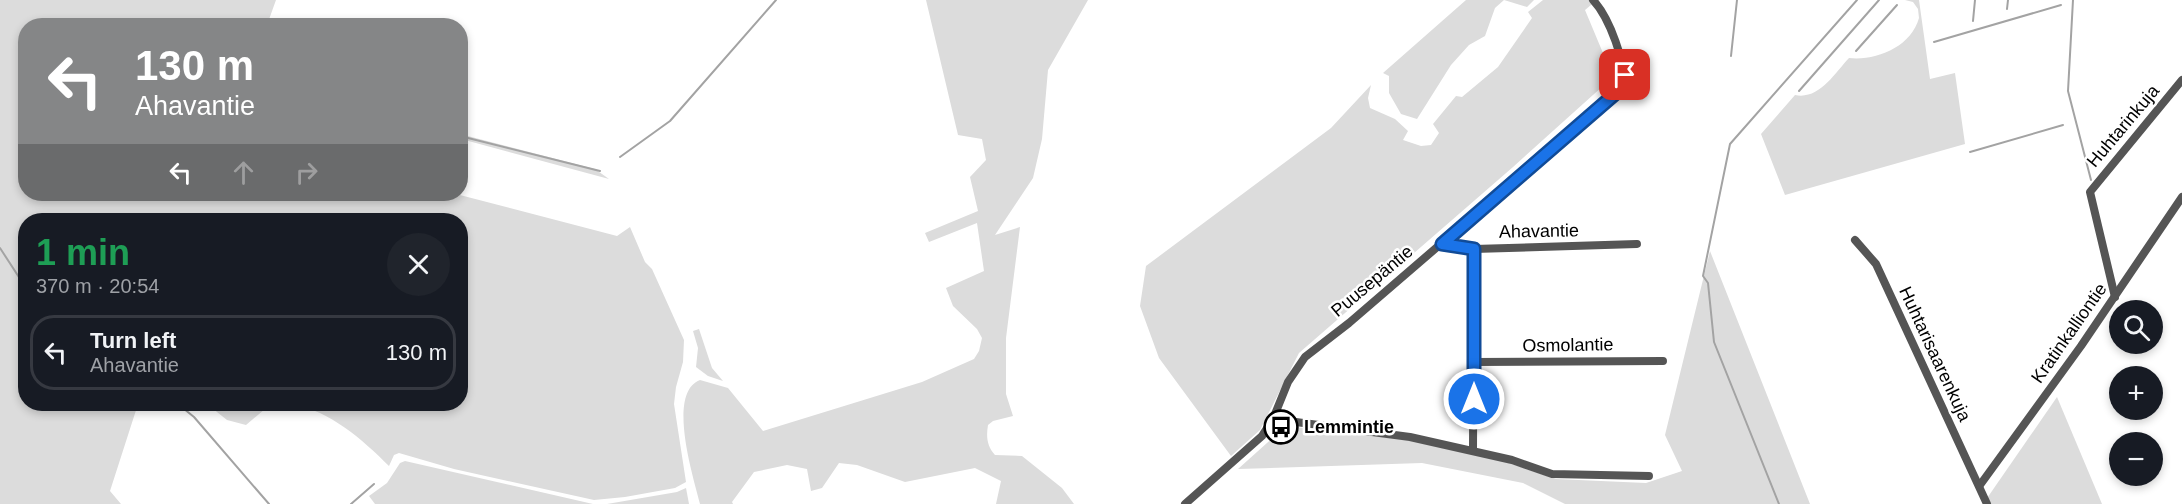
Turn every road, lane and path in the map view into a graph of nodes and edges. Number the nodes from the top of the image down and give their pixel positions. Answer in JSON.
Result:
{"nodes":[{"id":1,"x":1593,"y":0,"type":"edge"},
{"id":2,"x":2182,"y":80,"type":"edge"},
{"id":3,"x":2182,"y":197,"type":"edge"},
{"id":4,"x":1855,"y":240,"type":"dead end"},
{"id":5,"x":1442,"y":244,"type":"junction"},
{"id":6,"x":1637,"y":244,"type":"dead end"},
{"id":7,"x":1474,"y":249,"type":"junction"},
{"id":8,"x":2115,"y":297,"type":"junction"},
{"id":9,"x":1663,"y":361,"type":"dead end"},
{"id":10,"x":1474,"y":362,"type":"junction"},
{"id":11,"x":1273,"y":419,"type":"junction"},
{"id":12,"x":1473,"y":450,"type":"junction"},
{"id":13,"x":1649,"y":476,"type":"dead end"},
{"id":14,"x":1980,"y":485,"type":"junction"},
{"id":15,"x":1185,"y":504,"type":"edge"},
{"id":16,"x":1987,"y":504,"type":"edge"}],
"edges":[{"from":1,"to":5,"type":"street","name":"Puusepäntie"},
{"from":2,"to":8,"type":"street","name":"Huhtarinkuja"},
{"from":3,"to":8,"type":"street","name":"Kratinkalliontie"},
{"from":4,"to":14,"type":"street","name":"Huhtarisaarenkuja"},
{"from":5,"to":7,"type":"street","name":"Ahavantie"},
{"from":5,"to":11,"type":"street","name":"Puusepäntie"},
{"from":6,"to":7,"type":"street","name":"Ahavantie"},
{"from":7,"to":10,"type":"street"},
{"from":8,"to":14,"type":"street","name":"Kratinkalliontie"},
{"from":9,"to":10,"type":"street","name":"Osmolantie"},
{"from":10,"to":12,"type":"street"},
{"from":11,"to":12,"type":"street"},
{"from":11,"to":15,"type":"street","name":"Puusepäntie"},
{"from":12,"to":13,"type":"street"},
{"from":14,"to":16,"type":"street","name":"Huhtarisaarenkuja"}]}
